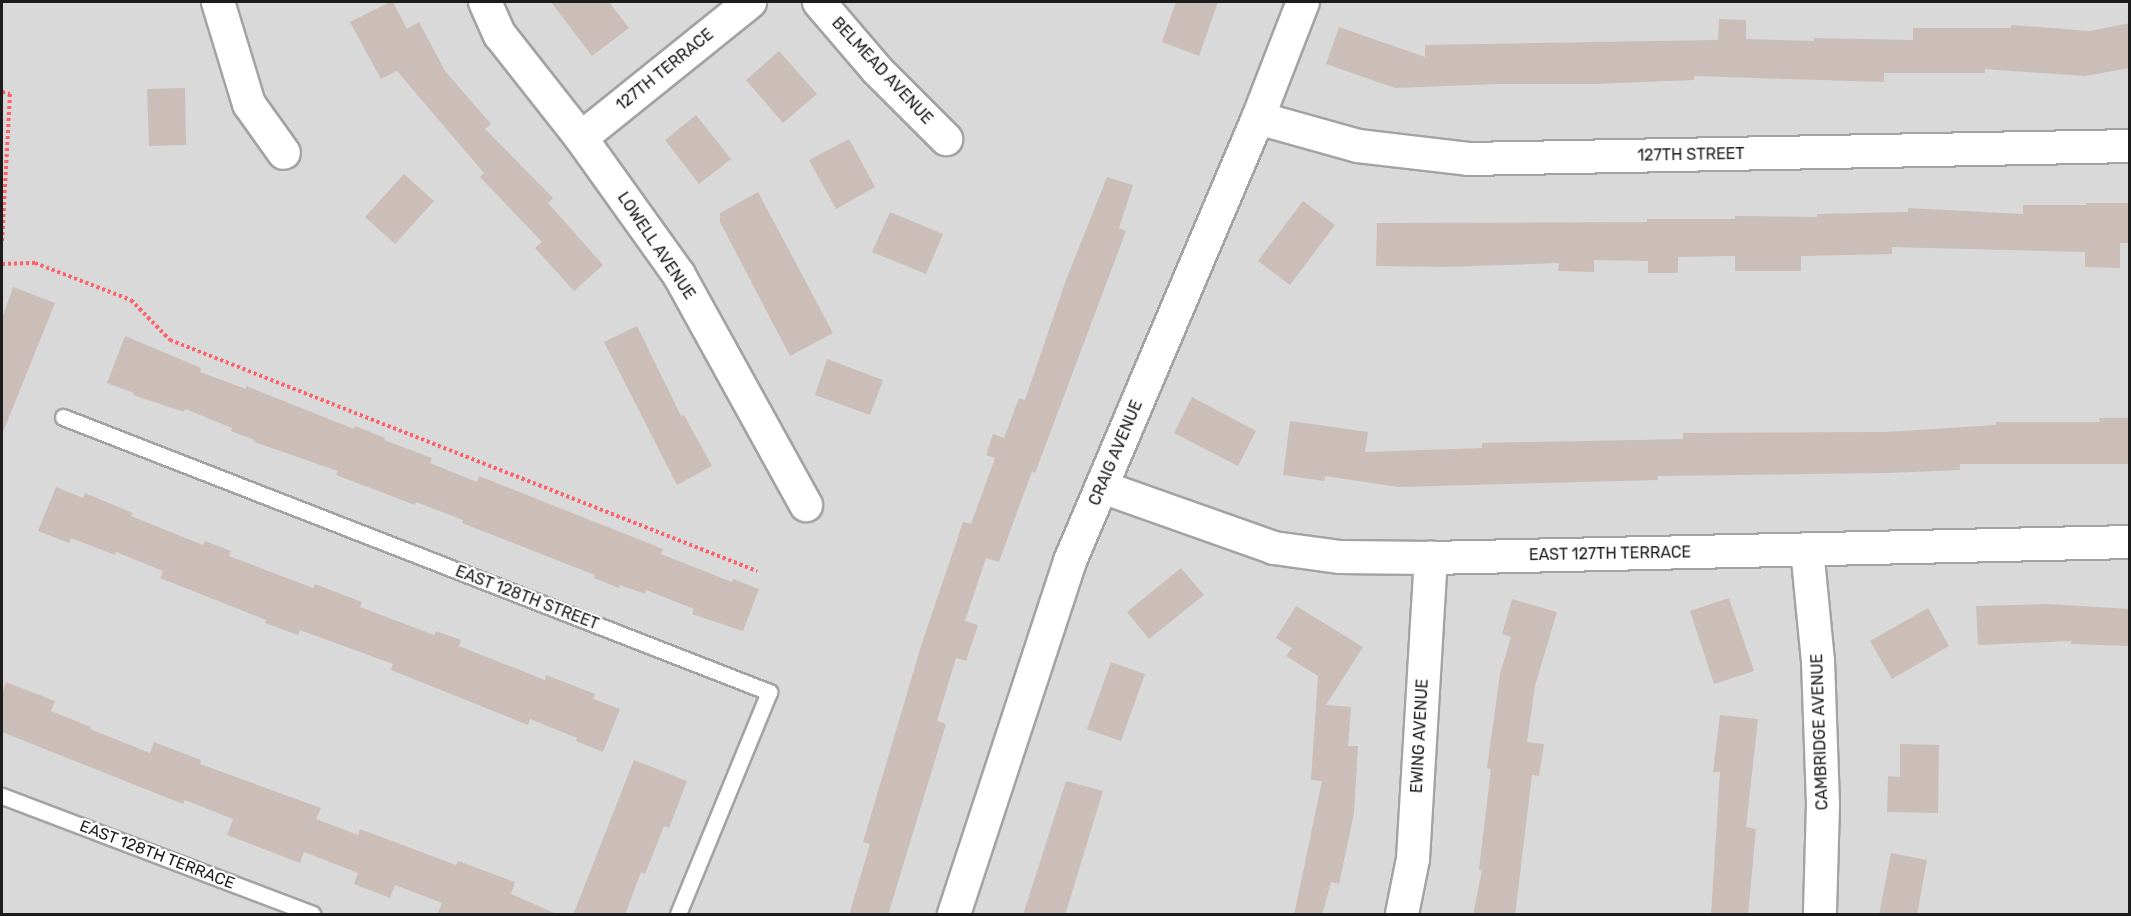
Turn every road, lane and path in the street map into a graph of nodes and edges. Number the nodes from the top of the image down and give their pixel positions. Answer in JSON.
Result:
{"nodes":[{"id":1,"x":218,"y":2,"type":"edge"},
{"id":2,"x":484,"y":2,"type":"edge"},
{"id":3,"x":750,"y":2,"type":"edge"},
{"id":4,"x":819,"y":2,"type":"edge"},
{"id":5,"x":1303,"y":2,"type":"edge"},
{"id":6,"x":2,"y":92,"type":"edge"},
{"id":7,"x":1258,"y":118,"type":"junction"},
{"id":8,"x":580,"y":138,"type":"junction"},
{"id":9,"x":946,"y":139,"type":"dead end"},
{"id":10,"x":2130,"y":146,"type":"edge"},
{"id":11,"x":284,"y":153,"type":"dead end"},
{"id":12,"x":2,"y":241,"type":"edge"},
{"id":13,"x":2,"y":264,"type":"edge"},
{"id":14,"x":63,"y":417,"type":"dead end"},
{"id":15,"x":1102,"y":487,"type":"junction"},
{"id":16,"x":806,"y":506,"type":"dead end"},
{"id":17,"x":2130,"y":542,"type":"edge"},
{"id":18,"x":1807,"y":549,"type":"junction"},
{"id":19,"x":1431,"y":558,"type":"junction"},
{"id":20,"x":757,"y":571,"type":"dead end"},
{"id":21,"x":2,"y":796,"type":"edge"},
{"id":22,"x":312,"y":915,"type":"edge"},
{"id":23,"x":678,"y":915,"type":"edge"},
{"id":24,"x":954,"y":915,"type":"edge"},
{"id":25,"x":1402,"y":915,"type":"edge"},
{"id":26,"x":1820,"y":915,"type":"edge"}],
"edges":[{"from":1,"to":11,"type":"street"},
{"from":2,"to":8,"type":"street","name":"LOWELL AVENUE"},
{"from":3,"to":8,"type":"street","name":"127TH TERRACE"},
{"from":4,"to":9,"type":"street","name":"BELMEAD AVENUE"},
{"from":5,"to":7,"type":"street","name":"CRAIG AVENUE"},
{"from":6,"to":12,"type":"path"},
{"from":7,"to":10,"type":"street","name":"127TH STREET"},
{"from":7,"to":15,"type":"street","name":"CRAIG AVENUE"},
{"from":8,"to":16,"type":"street","name":"LOWELL AVENUE"},
{"from":13,"to":20,"type":"path"},
{"from":14,"to":23,"type":"lane","name":"EAST 128TH STREET"},
{"from":15,"to":19,"type":"street","name":"EAST 127TH TERRACE"},
{"from":15,"to":24,"type":"street","name":"CRAIG AVENUE"},
{"from":17,"to":18,"type":"street","name":"EAST 127TH TERRACE"},
{"from":18,"to":19,"type":"street","name":"EAST 127TH TERRACE"},
{"from":18,"to":26,"type":"street","name":"CAMBRIDGE AVENUE"},
{"from":19,"to":25,"type":"street","name":"EWING AVENUE"},
{"from":21,"to":22,"type":"lane","name":"EAST 128TH TERRACE"}]}
